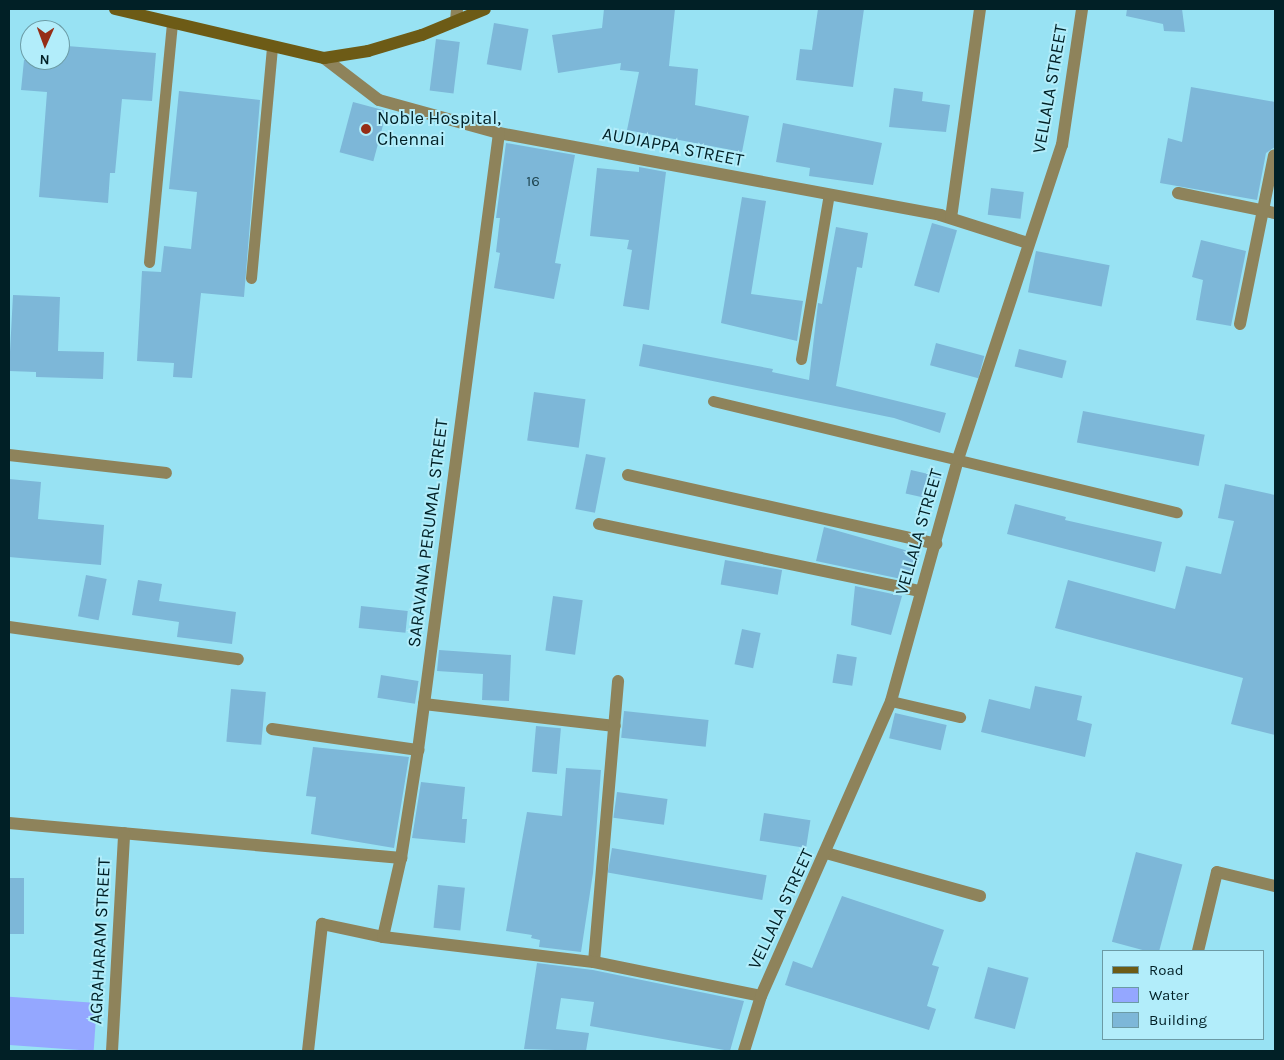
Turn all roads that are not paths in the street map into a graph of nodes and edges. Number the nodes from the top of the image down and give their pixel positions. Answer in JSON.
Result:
{"nodes":[{"id":1,"x":115,"y":9,"type":"edge"},
{"id":2,"x":485,"y":9,"type":"edge"},
{"id":3,"x":980,"y":9,"type":"edge"},
{"id":4,"x":1082,"y":9,"type":"edge"},
{"id":5,"x":456,"y":15,"type":"edge"},
{"id":6,"x":172,"y":22,"type":"junction"},
{"id":7,"x":272,"y":46,"type":"junction"},
{"id":8,"x":324,"y":58,"type":"junction"},
{"id":9,"x":499,"y":133,"type":"junction"},
{"id":10,"x":1274,"y":154,"type":"dead end"},
{"id":11,"x":1178,"y":193,"type":"dead end"},
{"id":12,"x":829,"y":194,"type":"junction"},
{"id":13,"x":1262,"y":210,"type":"junction"},
{"id":14,"x":1275,"y":213,"type":"edge"},
{"id":15,"x":951,"y":218,"type":"junction"},
{"id":16,"x":1028,"y":243,"type":"junction"},
{"id":17,"x":149,"y":262,"type":"dead end"},
{"id":18,"x":251,"y":278,"type":"dead end"},
{"id":19,"x":1240,"y":324,"type":"dead end"},
{"id":20,"x":801,"y":359,"type":"dead end"},
{"id":21,"x":713,"y":401,"type":"dead end"},
{"id":22,"x":9,"y":455,"type":"edge"},
{"id":23,"x":958,"y":459,"type":"junction"},
{"id":24,"x":166,"y":473,"type":"dead end"},
{"id":25,"x":628,"y":475,"type":"dead end"},
{"id":26,"x":1177,"y":512,"type":"dead end"},
{"id":27,"x":599,"y":524,"type":"dead end"},
{"id":28,"x":936,"y":544,"type":"junction"},
{"id":29,"x":920,"y":591,"type":"junction"},
{"id":30,"x":9,"y":627,"type":"edge"},
{"id":31,"x":238,"y":659,"type":"dead end"},
{"id":32,"x":618,"y":681,"type":"dead end"},
{"id":33,"x":891,"y":701,"type":"junction"},
{"id":34,"x":424,"y":704,"type":"junction"},
{"id":35,"x":960,"y":717,"type":"dead end"},
{"id":36,"x":615,"y":726,"type":"junction"},
{"id":37,"x":272,"y":729,"type":"dead end"},
{"id":38,"x":418,"y":750,"type":"junction"},
{"id":39,"x":9,"y":823,"type":"edge"},
{"id":40,"x":124,"y":833,"type":"junction"},
{"id":41,"x":826,"y":854,"type":"junction"},
{"id":42,"x":401,"y":858,"type":"junction"},
{"id":43,"x":1275,"y":886,"type":"edge"},
{"id":44,"x":980,"y":896,"type":"dead end"},
{"id":45,"x":383,"y":937,"type":"junction"},
{"id":46,"x":1198,"y":950,"type":"edge"},
{"id":47,"x":594,"y":962,"type":"junction"},
{"id":48,"x":760,"y":996,"type":"junction"},
{"id":49,"x":112,"y":1051,"type":"edge"},
{"id":50,"x":308,"y":1051,"type":"edge"},
{"id":51,"x":744,"y":1051,"type":"edge"}],
"edges":[{"from":1,"to":6,"type":"main road"},
{"from":2,"to":5,"type":"main road"},
{"from":3,"to":15,"type":"street"},
{"from":4,"to":16,"type":"street","name":"VELLALA STREET"},
{"from":5,"to":8,"type":"main road"},
{"from":6,"to":7,"type":"main road"},
{"from":6,"to":17,"type":"lane"},
{"from":7,"to":8,"type":"main road"},
{"from":7,"to":18,"type":"lane"},
{"from":8,"to":9,"type":"street","name":"AUDIAPPA STREET"},
{"from":9,"to":12,"type":"street","name":"AUDIAPPA STREET"},
{"from":9,"to":34,"type":"street","name":"SARAVANA PERUMAL STREET"},
{"from":10,"to":13,"type":"street"},
{"from":11,"to":13,"type":"street"},
{"from":12,"to":15,"type":"street","name":"AUDIAPPA STREET"},
{"from":12,"to":20,"type":"lane"},
{"from":13,"to":14,"type":"street"},
{"from":13,"to":19,"type":"street"},
{"from":15,"to":16,"type":"street","name":"AUDIAPPA STREET"},
{"from":16,"to":23,"type":"street","name":"VELLALA STREET"},
{"from":21,"to":23,"type":"lane"},
{"from":22,"to":24,"type":"street"},
{"from":23,"to":26,"type":"lane"},
{"from":23,"to":28,"type":"street","name":"VELLALA STREET"},
{"from":25,"to":28,"type":"street"},
{"from":27,"to":29,"type":"street"},
{"from":28,"to":29,"type":"street","name":"VELLALA STREET"},
{"from":29,"to":33,"type":"street","name":"VELLALA STREET"},
{"from":30,"to":31,"type":"street"},
{"from":32,"to":36,"type":"street"},
{"from":33,"to":35,"type":"lane"},
{"from":33,"to":41,"type":"street","name":"VELLALA STREET"},
{"from":34,"to":36,"type":"street"},
{"from":34,"to":38,"type":"street","name":"SARAVANA PERUMAL STREET"},
{"from":36,"to":47,"type":"street"},
{"from":37,"to":38,"type":"street"},
{"from":38,"to":42,"type":"street","name":"SARAVANA PERUMAL STREET"},
{"from":39,"to":40,"type":"street"},
{"from":40,"to":42,"type":"street"},
{"from":40,"to":49,"type":"street","name":"AGRAHARAM STREET"},
{"from":41,"to":44,"type":"street"},
{"from":41,"to":48,"type":"street","name":"VELLALA STREET"},
{"from":42,"to":45,"type":"street","name":"SARAVANA PERUMAL STREET"},
{"from":43,"to":46,"type":"street"},
{"from":45,"to":47,"type":"street"},
{"from":45,"to":50,"type":"street"},
{"from":47,"to":48,"type":"street"},
{"from":48,"to":51,"type":"street","name":"VELLALA STREET"}]}
